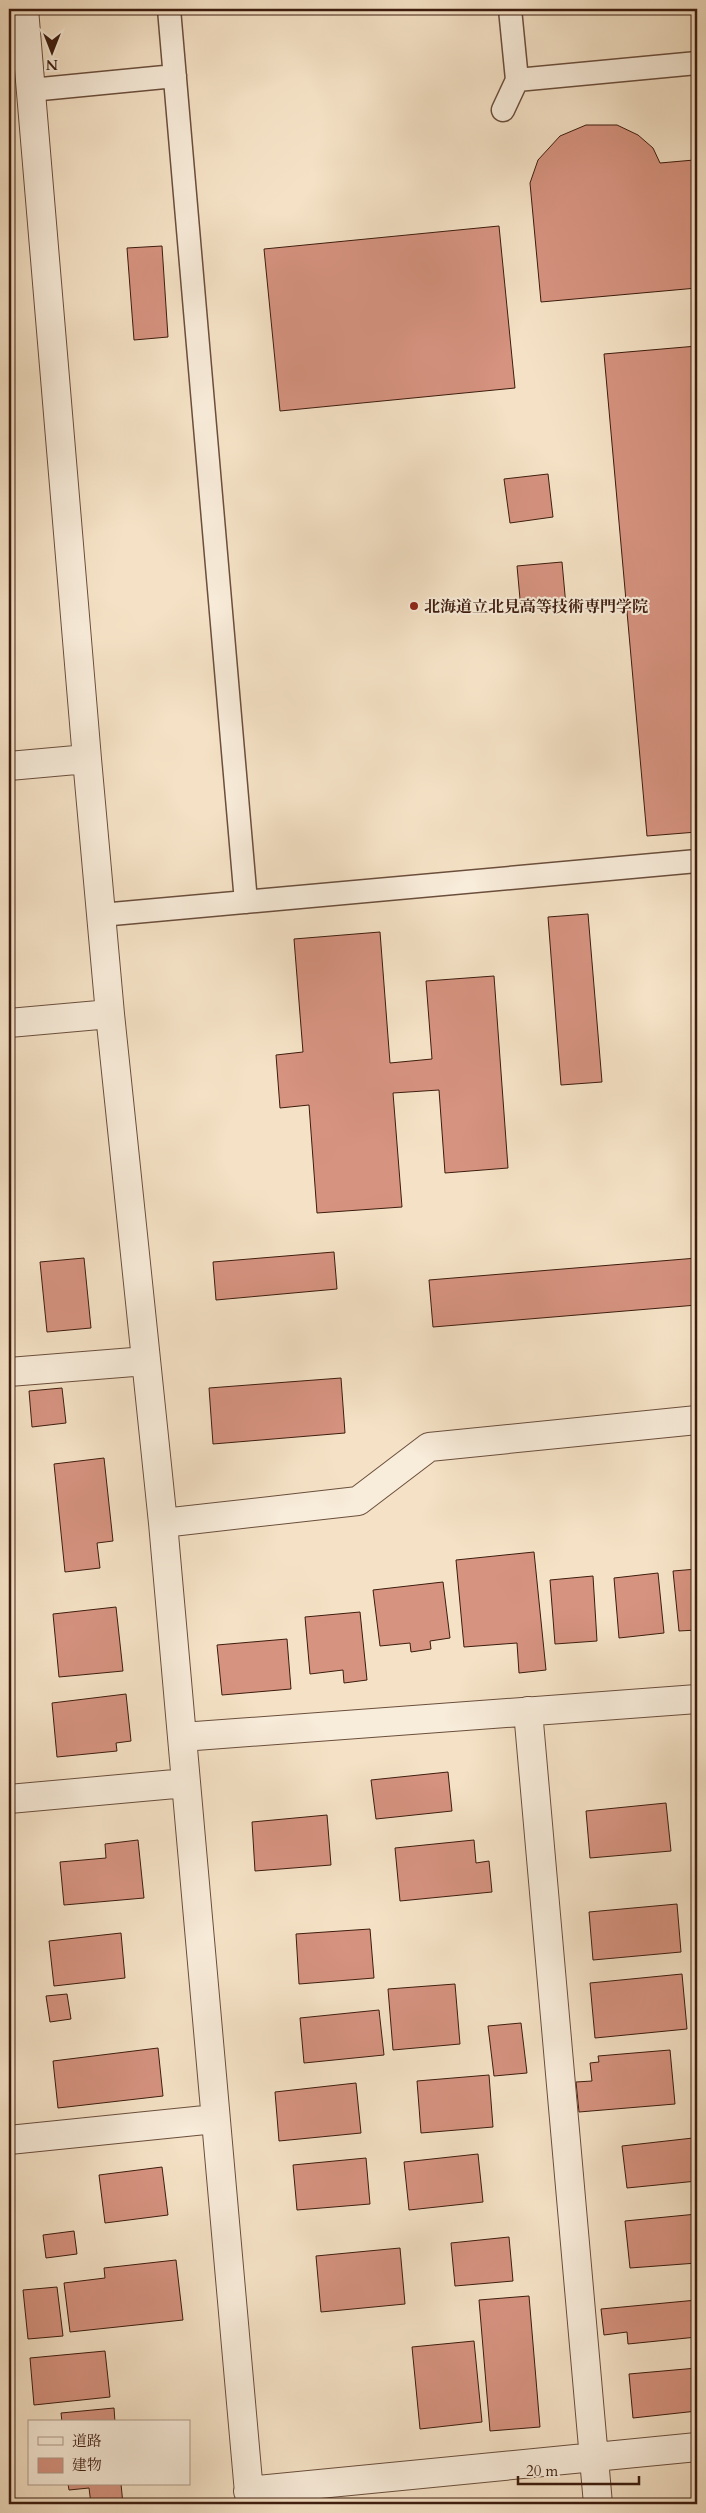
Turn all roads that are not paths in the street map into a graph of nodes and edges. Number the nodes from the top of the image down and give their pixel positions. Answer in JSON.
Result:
{"nodes":[{"id":1,"x":24,"y":9,"type":"edge"},
{"id":2,"x":169,"y":9,"type":"edge"},
{"id":3,"x":510,"y":9,"type":"edge"},
{"id":4,"x":697,"y":63,"type":"edge"},
{"id":5,"x":175,"y":76,"type":"junction"},
{"id":6,"x":517,"y":80,"type":"junction"},
{"id":7,"x":30,"y":90,"type":"junction"},
{"id":8,"x":502,"y":110,"type":"dead end"},
{"id":9,"x":87,"y":759,"type":"junction"},
{"id":10,"x":9,"y":766,"type":"edge"},
{"id":11,"x":697,"y":860,"type":"edge"},
{"id":12,"x":246,"y":902,"type":"junction"},
{"id":13,"x":101,"y":915,"type":"junction"},
{"id":14,"x":110,"y":1014,"type":"junction"},
{"id":15,"x":9,"y":1023,"type":"edge"},
{"id":16,"x":146,"y":1361,"type":"junction"},
{"id":17,"x":9,"y":1372,"type":"edge"},
{"id":18,"x":697,"y":1420,"type":"edge"},
{"id":19,"x":163,"y":1523,"type":"junction"},
{"id":20,"x":697,"y":1699,"type":"edge"},
{"id":21,"x":528,"y":1712,"type":"junction"},
{"id":22,"x":182,"y":1737,"type":"junction"},
{"id":23,"x":186,"y":1783,"type":"junction"},
{"id":24,"x":9,"y":1799,"type":"edge"},
{"id":25,"x":215,"y":2119,"type":"junction"},
{"id":26,"x":9,"y":2140,"type":"edge"},
{"id":27,"x":697,"y":2447,"type":"edge"},
{"id":28,"x":594,"y":2456,"type":"junction"},
{"id":29,"x":249,"y":2497,"type":"edge"},
{"id":30,"x":598,"y":2504,"type":"edge"}],
"edges":[{"from":1,"to":7,"type":"street"},
{"from":2,"to":5,"type":"lane"},
{"from":3,"to":6,"type":"lane"},
{"from":4,"to":6,"type":"lane"},
{"from":5,"to":7,"type":"lane"},
{"from":5,"to":12,"type":"lane"},
{"from":6,"to":8,"type":"lane"},
{"from":7,"to":9,"type":"street"},
{"from":9,"to":10,"type":"street"},
{"from":9,"to":13,"type":"street"},
{"from":11,"to":12,"type":"lane"},
{"from":12,"to":13,"type":"lane"},
{"from":13,"to":14,"type":"street"},
{"from":14,"to":15,"type":"street"},
{"from":14,"to":16,"type":"street"},
{"from":16,"to":17,"type":"street"},
{"from":16,"to":19,"type":"street"},
{"from":18,"to":19,"type":"street"},
{"from":19,"to":22,"type":"street"},
{"from":20,"to":21,"type":"street"},
{"from":21,"to":22,"type":"street"},
{"from":21,"to":28,"type":"street"},
{"from":22,"to":23,"type":"street"},
{"from":23,"to":24,"type":"street"},
{"from":23,"to":25,"type":"street"},
{"from":25,"to":26,"type":"street"},
{"from":25,"to":29,"type":"street"},
{"from":27,"to":28,"type":"street"},
{"from":28,"to":29,"type":"street"},
{"from":28,"to":30,"type":"street"}]}
